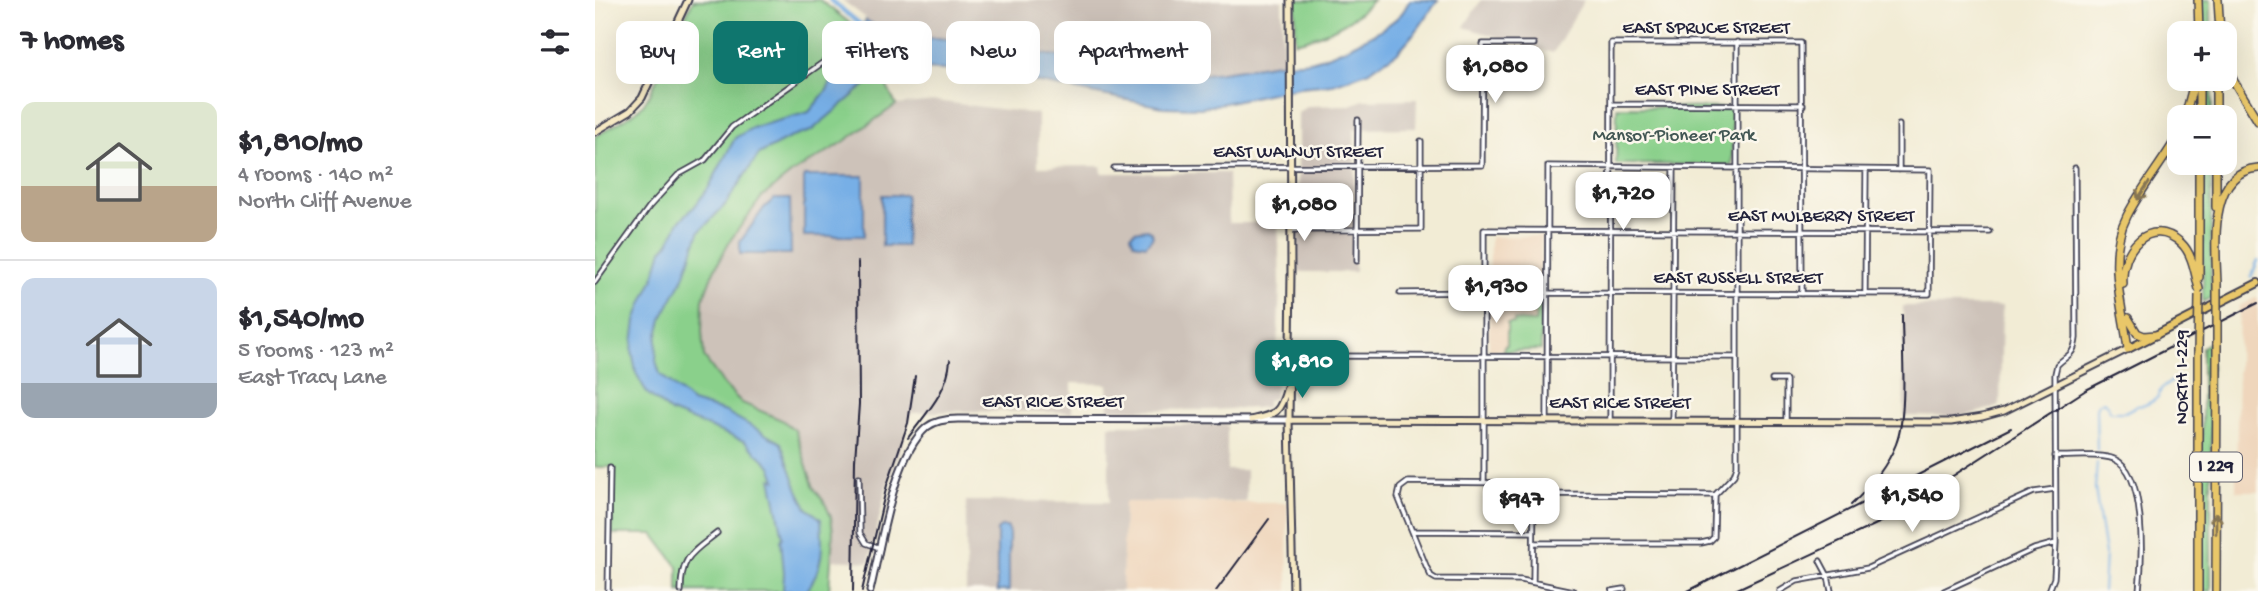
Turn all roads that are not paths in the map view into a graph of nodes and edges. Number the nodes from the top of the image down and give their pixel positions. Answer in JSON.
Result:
{"nodes":[{"id":1,"x":688,"y":0,"type":"edge"},
{"id":2,"x":1290,"y":0,"type":"edge"},
{"id":3,"x":2198,"y":0,"type":"edge"},
{"id":4,"x":2217,"y":0,"type":"edge"},
{"id":5,"x":2198,"y":21,"type":"edge"},
{"id":6,"x":2218,"y":21,"type":"edge"},
{"id":7,"x":1737,"y":42,"type":"junction"},
{"id":8,"x":1534,"y":44,"type":"dead end"},
{"id":9,"x":822,"y":63,"type":"edge"},
{"id":10,"x":2237,"y":86,"type":"edge"},
{"id":11,"x":1611,"y":104,"type":"junction"},
{"id":12,"x":1737,"y":104,"type":"junction"},
{"id":13,"x":1803,"y":105,"type":"junction"},
{"id":14,"x":1357,"y":120,"type":"dead end"},
{"id":15,"x":2258,"y":121,"type":"edge"},
{"id":16,"x":1899,"y":125,"type":"dead end"},
{"id":17,"x":595,"y":132,"type":"edge"},
{"id":18,"x":1421,"y":141,"type":"dead end"},
{"id":19,"x":2167,"y":153,"type":"edge"},
{"id":20,"x":1357,"y":166,"type":"junction"},
{"id":21,"x":1421,"y":166,"type":"junction"},
{"id":22,"x":1611,"y":166,"type":"junction"},
{"id":23,"x":1291,"y":167,"type":"junction"},
{"id":24,"x":1674,"y":167,"type":"junction"},
{"id":25,"x":1114,"y":168,"type":"dead end"},
{"id":26,"x":1737,"y":168,"type":"junction"},
{"id":27,"x":2075,"y":168,"type":"dead end"},
{"id":28,"x":2258,"y":168,"type":"edge"},
{"id":29,"x":1803,"y":169,"type":"junction"},
{"id":30,"x":1866,"y":170,"type":"junction"},
{"id":31,"x":1899,"y":170,"type":"junction"},
{"id":32,"x":2199,"y":175,"type":"edge"},
{"id":33,"x":2216,"y":175,"type":"edge"},
{"id":34,"x":1357,"y":229,"type":"junction"},
{"id":35,"x":1291,"y":230,"type":"junction"},
{"id":36,"x":1547,"y":230,"type":"junction"},
{"id":37,"x":1737,"y":230,"type":"junction"},
{"id":38,"x":1802,"y":230,"type":"junction"},
{"id":39,"x":1611,"y":231,"type":"junction"},
{"id":40,"x":1674,"y":231,"type":"junction"},
{"id":41,"x":1866,"y":232,"type":"junction"},
{"id":42,"x":1930,"y":232,"type":"junction"},
{"id":43,"x":1990,"y":232,"type":"dead end"},
{"id":44,"x":2216,"y":247,"type":"junction"},
{"id":45,"x":1357,"y":261,"type":"dead end"},
{"id":46,"x":595,"y":282,"type":"edge"},
{"id":47,"x":2258,"y":283,"type":"edge"},
{"id":48,"x":1483,"y":292,"type":"junction"},
{"id":49,"x":2199,"y":292,"type":"junction"},
{"id":50,"x":1400,"y":293,"type":"dead end"},
{"id":51,"x":1547,"y":293,"type":"junction"},
{"id":52,"x":1611,"y":293,"type":"junction"},
{"id":53,"x":1674,"y":293,"type":"junction"},
{"id":54,"x":1737,"y":294,"type":"junction"},
{"id":55,"x":1802,"y":294,"type":"junction"},
{"id":56,"x":1865,"y":294,"type":"junction"},
{"id":57,"x":2128,"y":318,"type":"junction"},
{"id":58,"x":2156,"y":335,"type":"junction"},
{"id":59,"x":2130,"y":348,"type":"junction"},
{"id":60,"x":1290,"y":356,"type":"junction"},
{"id":61,"x":1484,"y":356,"type":"junction"},
{"id":62,"x":1547,"y":357,"type":"junction"},
{"id":63,"x":1611,"y":357,"type":"junction"},
{"id":64,"x":1674,"y":357,"type":"junction"},
{"id":65,"x":1737,"y":357,"type":"junction"},
{"id":66,"x":1772,"y":380,"type":"dead end"},
{"id":67,"x":1289,"y":381,"type":"junction"},
{"id":68,"x":2055,"y":386,"type":"junction"},
{"id":69,"x":1484,"y":419,"type":"junction"},
{"id":70,"x":1251,"y":420,"type":"junction"},
{"id":71,"x":1289,"y":420,"type":"junction"},
{"id":72,"x":1547,"y":420,"type":"junction"},
{"id":73,"x":1611,"y":420,"type":"junction"},
{"id":74,"x":1672,"y":420,"type":"junction"},
{"id":75,"x":1737,"y":421,"type":"junction"},
{"id":76,"x":1786,"y":421,"type":"junction"},
{"id":77,"x":2055,"y":456,"type":"junction"},
{"id":78,"x":610,"y":468,"type":"dead end"},
{"id":79,"x":859,"y":477,"type":"dead end"},
{"id":80,"x":1484,"y":482,"type":"junction"},
{"id":81,"x":2055,"y":489,"type":"junction"},
{"id":82,"x":1534,"y":494,"type":"junction"},
{"id":83,"x":1714,"y":495,"type":"junction"},
{"id":84,"x":1413,"y":531,"type":"junction"},
{"id":85,"x":1533,"y":532,"type":"junction"},
{"id":86,"x":717,"y":533,"type":"dead end"},
{"id":87,"x":1534,"y":542,"type":"junction"},
{"id":88,"x":2056,"y":543,"type":"junction"},
{"id":89,"x":880,"y":548,"type":"junction"},
{"id":90,"x":1820,"y":561,"type":"dead end"},
{"id":91,"x":1828,"y":576,"type":"junction"},
{"id":92,"x":1533,"y":582,"type":"junction"},
{"id":93,"x":1624,"y":589,"type":"dead end"},
{"id":94,"x":608,"y":591,"type":"edge"},
{"id":95,"x":681,"y":591,"type":"edge"},
{"id":96,"x":870,"y":591,"type":"edge"},
{"id":97,"x":1293,"y":591,"type":"edge"},
{"id":98,"x":1574,"y":591,"type":"edge"},
{"id":99,"x":1612,"y":591,"type":"edge"},
{"id":100,"x":1780,"y":591,"type":"edge"},
{"id":101,"x":1831,"y":591,"type":"edge"},
{"id":102,"x":1944,"y":591,"type":"edge"},
{"id":103,"x":2049,"y":591,"type":"edge"},
{"id":104,"x":2139,"y":591,"type":"edge"},
{"id":105,"x":2198,"y":591,"type":"edge"},
{"id":106,"x":2216,"y":591,"type":"edge"}],
"edges":[{"from":1,"to":17,"type":"main road"},
{"from":2,"to":23,"type":"main road"},
{"from":3,"to":5,"type":"highway"},
{"from":4,"to":6,"type":"highway"},
{"from":7,"to":11,"type":"street","name":"EAST SPRUCE STREET"},
{"from":7,"to":12,"type":"street"},
{"from":7,"to":13,"type":"street","name":"EAST SPRUCE STREET"},
{"from":8,"to":21,"type":"street","name":"EAST WALNUT STREET"},
{"from":9,"to":46,"type":"street"},
{"from":10,"to":15,"type":"highway"},
{"from":11,"to":12,"type":"street","name":"EAST PINE STREET"},
{"from":11,"to":22,"type":"street"},
{"from":12,"to":13,"type":"street","name":"EAST PINE STREET"},
{"from":12,"to":26,"type":"street"},
{"from":13,"to":29,"type":"street"},
{"from":14,"to":20,"type":"street"},
{"from":16,"to":31,"type":"street"},
{"from":18,"to":21,"type":"street"},
{"from":19,"to":59,"type":"highway","one_way":true},
{"from":20,"to":21,"type":"street","name":"EAST WALNUT STREET"},
{"from":20,"to":23,"type":"street","name":"EAST WALNUT STREET"},
{"from":20,"to":34,"type":"street"},
{"from":21,"to":34,"type":"street"},
{"from":22,"to":24,"type":"street"},
{"from":22,"to":36,"type":"street"},
{"from":22,"to":39,"type":"street"},
{"from":23,"to":25,"type":"street","name":"EAST WALNUT STREET"},
{"from":23,"to":35,"type":"main road"},
{"from":24,"to":26,"type":"street"},
{"from":24,"to":40,"type":"street"},
{"from":26,"to":29,"type":"street"},
{"from":26,"to":37,"type":"street"},
{"from":27,"to":68,"type":"street"},
{"from":28,"to":44,"type":"highway"},
{"from":29,"to":30,"type":"street"},
{"from":29,"to":38,"type":"street"},
{"from":30,"to":31,"type":"street"},
{"from":30,"to":41,"type":"street"},
{"from":31,"to":42,"type":"street"},
{"from":32,"to":49,"type":"highway","name":"NORTH I-229","number":"I 229"},
{"from":33,"to":44,"type":"highway","number":"I 229"},
{"from":34,"to":35,"type":"street"},
{"from":34,"to":45,"type":"street"},
{"from":35,"to":60,"type":"main road"},
{"from":36,"to":39,"type":"street","name":"EAST MULBERRY STREET"},
{"from":36,"to":48,"type":"street","name":"EAST MULBERRY STREET"},
{"from":36,"to":51,"type":"street"},
{"from":37,"to":38,"type":"street","name":"EAST MULBERRY STREET"},
{"from":37,"to":40,"type":"street","name":"EAST MULBERRY STREET"},
{"from":37,"to":54,"type":"street"},
{"from":38,"to":41,"type":"street","name":"EAST MULBERRY STREET"},
{"from":38,"to":55,"type":"street"},
{"from":39,"to":40,"type":"street","name":"EAST MULBERRY STREET"},
{"from":39,"to":52,"type":"street"},
{"from":40,"to":53,"type":"street"},
{"from":41,"to":42,"type":"street","name":"EAST MULBERRY STREET"},
{"from":41,"to":56,"type":"street"},
{"from":42,"to":43,"type":"street","name":"EAST MULBERRY STREET"},
{"from":42,"to":56,"type":"street","name":"EAST RUSSELL STREET"},
{"from":106,"to":44,"type":"highway","name":"NORTH I-229","number":"I 229","one_way":true,"bridge":true},
{"from":47,"to":58,"type":"main road","name":"EAST RICE STREET"},
{"from":48,"to":50,"type":"street"},
{"from":48,"to":61,"type":"street"},
{"from":49,"to":57,"type":"highway"},
{"from":49,"to":105,"type":"highway","name":"NORTH I-229","number":"I 229","bridge":true},
{"from":51,"to":52,"type":"street","name":"EAST RUSSELL STREET"},
{"from":51,"to":62,"type":"street"},
{"from":52,"to":53,"type":"street","name":"EAST RUSSELL STREET"},
{"from":52,"to":63,"type":"street"},
{"from":53,"to":54,"type":"street","name":"EAST RUSSELL STREET"},
{"from":53,"to":64,"type":"street"},
{"from":54,"to":55,"type":"street","name":"EAST RUSSELL STREET"},
{"from":54,"to":65,"type":"street"},
{"from":55,"to":56,"type":"street","name":"EAST RUSSELL STREET"},
{"from":57,"to":58,"type":"highway"},
{"from":57,"to":59,"type":"highway"},
{"from":58,"to":59,"type":"main road","name":"EAST RICE STREET"},
{"from":59,"to":68,"type":"main road","name":"EAST RICE STREET"},
{"from":60,"to":61,"type":"street"},
{"from":60,"to":67,"type":"main road"},
{"from":61,"to":62,"type":"street"},
{"from":61,"to":69,"type":"street"},
{"from":62,"to":63,"type":"street"},
{"from":62,"to":72,"type":"street"},
{"from":63,"to":64,"type":"street"},
{"from":63,"to":73,"type":"street"},
{"from":64,"to":65,"type":"street"},
{"from":64,"to":74,"type":"street"},
{"from":65,"to":75,"type":"street"},
{"from":66,"to":76,"type":"street"},
{"from":67,"to":70,"type":"main road"},
{"from":67,"to":71,"type":"main road"},
{"from":68,"to":76,"type":"main road","name":"EAST RICE STREET"},
{"from":68,"to":77,"type":"street"},
{"from":69,"to":71,"type":"main road","name":"EAST RICE STREET"},
{"from":69,"to":72,"type":"main road","name":"EAST RICE STREET"},
{"from":69,"to":80,"type":"street"},
{"from":70,"to":71,"type":"street","name":"EAST RICE STREET"},
{"from":70,"to":89,"type":"street","name":"EAST RICE STREET"},
{"from":71,"to":97,"type":"main road"},
{"from":72,"to":73,"type":"main road","name":"EAST RICE STREET"},
{"from":73,"to":74,"type":"main road","name":"EAST RICE STREET"},
{"from":74,"to":75,"type":"main road","name":"EAST RICE STREET"},
{"from":75,"to":76,"type":"main road","name":"EAST RICE STREET"},
{"from":75,"to":83,"type":"street"},
{"from":77,"to":81,"type":"street"},
{"from":77,"to":104,"type":"street"},
{"from":78,"to":94,"type":"street"},
{"from":79,"to":89,"type":"street"},
{"from":80,"to":82,"type":"street"},
{"from":80,"to":84,"type":"street"},
{"from":81,"to":88,"type":"street"},
{"from":81,"to":91,"type":"street"},
{"from":82,"to":83,"type":"street"},
{"from":82,"to":85,"type":"street"},
{"from":83,"to":87,"type":"street"},
{"from":84,"to":85,"type":"street"},
{"from":84,"to":92,"type":"street"},
{"from":85,"to":87,"type":"street"},
{"from":86,"to":95,"type":"street"},
{"from":87,"to":92,"type":"street"},
{"from":88,"to":102,"type":"street"},
{"from":88,"to":103,"type":"street"},
{"from":89,"to":96,"type":"street"},
{"from":90,"to":91,"type":"street"},
{"from":91,"to":100,"type":"street"},
{"from":91,"to":101,"type":"street"},
{"from":92,"to":98,"type":"street"},
{"from":93,"to":99,"type":"street"}]}
